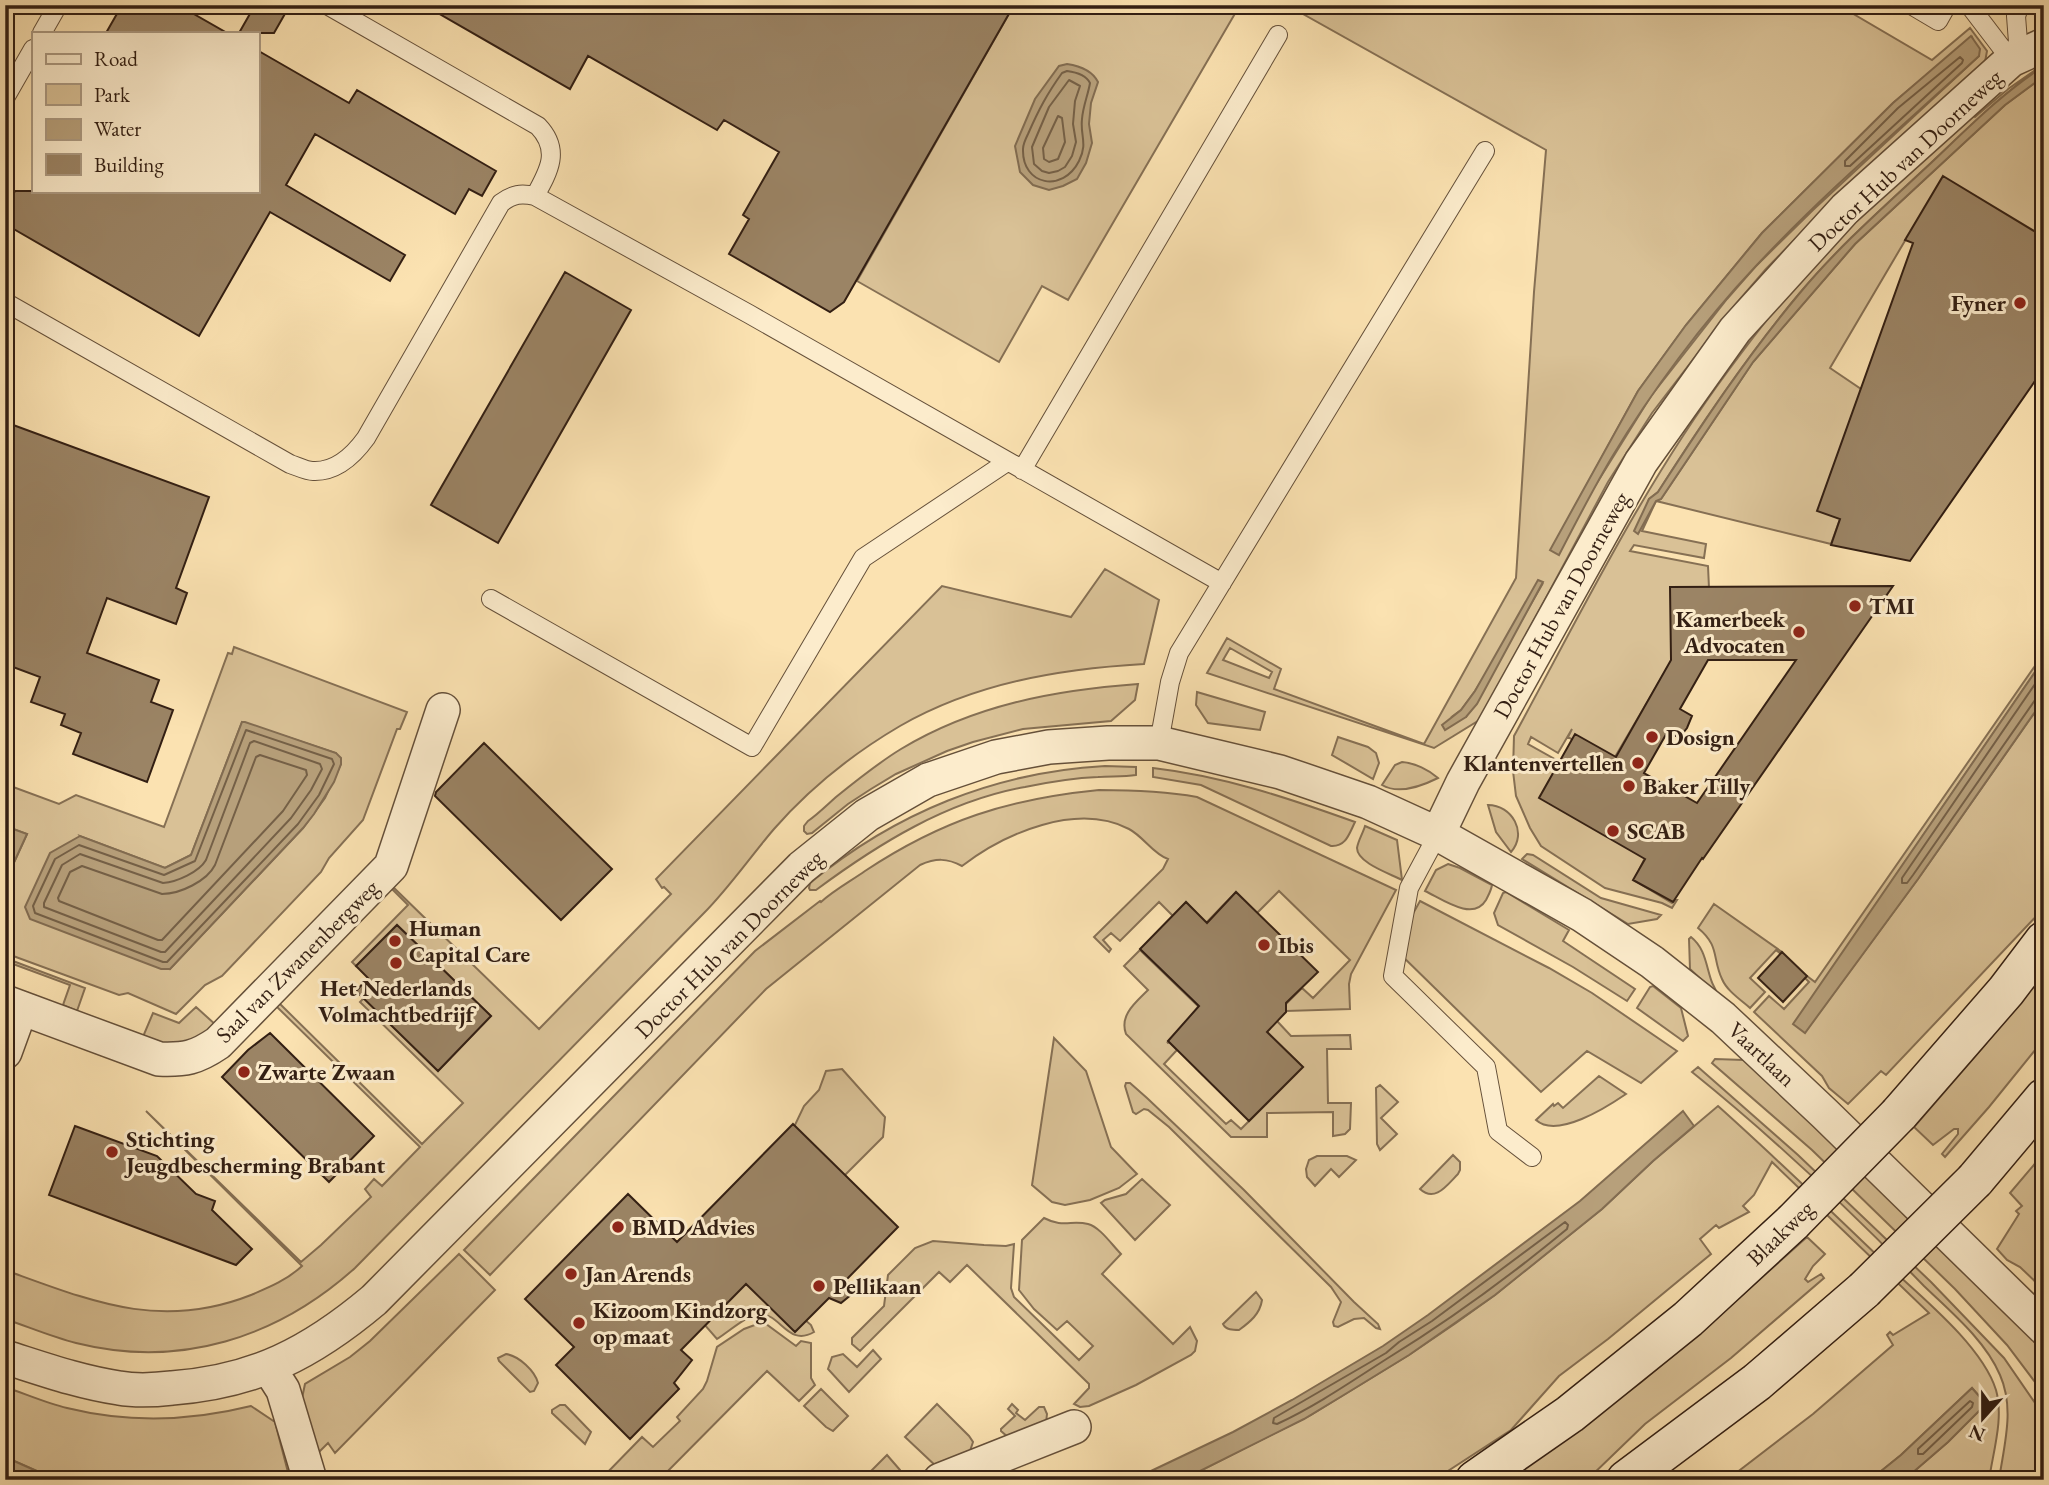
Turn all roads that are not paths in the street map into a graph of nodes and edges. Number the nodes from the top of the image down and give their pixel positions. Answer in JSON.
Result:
{"nodes":[{"id":1,"x":58,"y":5,"type":"edge"},
{"id":2,"x":327,"y":5,"type":"edge"},
{"id":3,"x":1911,"y":5,"type":"edge"},
{"id":4,"x":1947,"y":5,"type":"edge"},
{"id":5,"x":1969,"y":5,"type":"edge"},
{"id":6,"x":2020,"y":5,"type":"edge"},
{"id":7,"x":43,"y":32,"type":"edge"},
{"id":8,"x":1278,"y":34,"type":"dead end"},
{"id":9,"x":2044,"y":45,"type":"edge"},
{"id":10,"x":32,"y":51,"type":"edge"},
{"id":11,"x":2011,"y":60,"type":"junction"},
{"id":12,"x":5,"y":98,"type":"edge"},
{"id":13,"x":1485,"y":151,"type":"dead end"},
{"id":14,"x":535,"y":196,"type":"junction"},
{"id":15,"x":5,"y":302,"type":"edge"},
{"id":16,"x":1014,"y":466,"type":"junction"},
{"id":17,"x":1222,"y":583,"type":"junction"},
{"id":18,"x":491,"y":599,"type":"dead end"},
{"id":19,"x":443,"y":710,"type":"dead end"},
{"id":20,"x":1159,"y":743,"type":"junction"},
{"id":21,"x":1438,"y":834,"type":"junction"},
{"id":22,"x":2044,"y":941,"type":"edge"},
{"id":23,"x":13,"y":1005,"type":"edge"},
{"id":24,"x":5,"y":1052,"type":"edge"},
{"id":25,"x":2044,"y":1098,"type":"edge"},
{"id":26,"x":1532,"y":1157,"type":"dead end"},
{"id":27,"x":2044,"y":1328,"type":"edge"},
{"id":28,"x":5,"y":1357,"type":"edge"},
{"id":29,"x":269,"y":1368,"type":"junction"},
{"id":30,"x":1074,"y":1427,"type":"dead end"},
{"id":31,"x":310,"y":1480,"type":"edge"},
{"id":32,"x":940,"y":1480,"type":"edge"},
{"id":33,"x":1475,"y":1480,"type":"edge"},
{"id":34,"x":1626,"y":1480,"type":"edge"}],
"edges":[{"from":1,"to":7,"type":"lane"},
{"from":2,"to":14,"type":"lane"},
{"from":3,"to":4,"type":"lane"},
{"from":5,"to":11,"type":"lane"},
{"from":6,"to":11,"type":"lane","name":"Doctor Hub van Doorneweg"},
{"from":8,"to":16,"type":"lane"},
{"from":9,"to":11,"type":"street","name":"Doctor Hub van Doorneweg"},
{"from":10,"to":12,"type":"lane"},
{"from":11,"to":21,"type":"street","name":"Doctor Hub van Doorneweg"},
{"from":13,"to":17,"type":"lane"},
{"from":14,"to":15,"type":"lane"},
{"from":14,"to":16,"type":"lane"},
{"from":16,"to":17,"type":"lane"},
{"from":16,"to":18,"type":"lane"},
{"from":17,"to":20,"type":"lane"},
{"from":19,"to":23,"type":"street","name":"Saal van Zwanenbergweg"},
{"from":20,"to":21,"type":"street","name":"Doctor Hub van Doorneweg"},
{"from":20,"to":29,"type":"street","name":"Doctor Hub van Doorneweg"},
{"from":21,"to":26,"type":"lane"},
{"from":21,"to":27,"type":"street","name":"Vaartlaan"},
{"from":22,"to":33,"type":"main road","name":"Blaakweg","bridge":true},
{"from":23,"to":24,"type":"street"},
{"from":25,"to":34,"type":"main road","bridge":true},
{"from":28,"to":29,"type":"street","name":"Doctor Hub van Doorneweg"},
{"from":29,"to":31,"type":"street"},
{"from":30,"to":32,"type":"street"}]}
